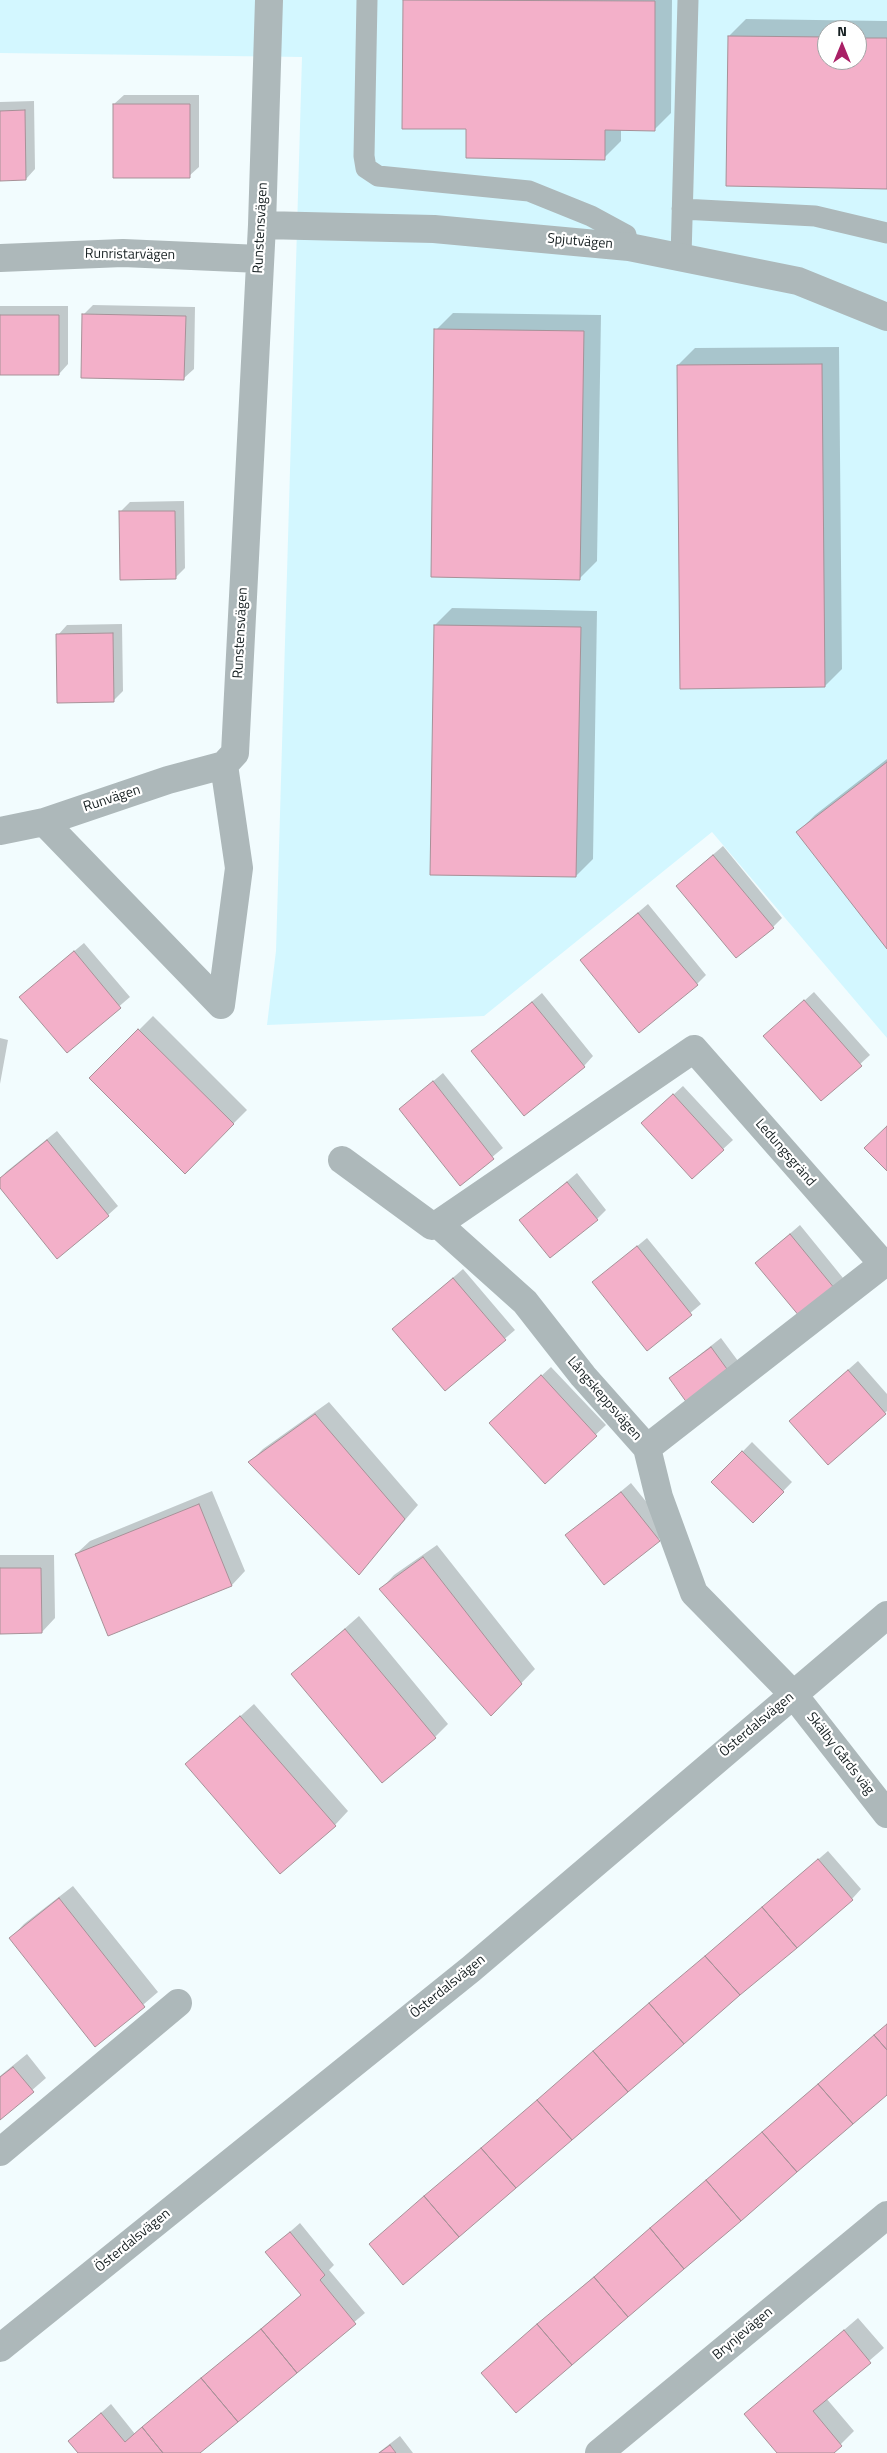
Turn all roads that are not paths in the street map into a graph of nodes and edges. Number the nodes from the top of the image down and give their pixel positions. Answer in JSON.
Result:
{"nodes":[{"id":1,"x":269,"y":0,"type":"edge"},
{"id":2,"x":366,"y":0,"type":"edge"},
{"id":3,"x":688,"y":0,"type":"edge"},
{"id":4,"x":682,"y":209,"type":"junction"},
{"id":5,"x":262,"y":225,"type":"junction"},
{"id":6,"x":887,"y":232,"type":"edge"},
{"id":7,"x":629,"y":247,"type":"junction"},
{"id":8,"x":681,"y":257,"type":"junction"},
{"id":9,"x":0,"y":258,"type":"edge"},
{"id":10,"x":260,"y":259,"type":"junction"},
{"id":11,"x":887,"y":317,"type":"edge"},
{"id":12,"x":224,"y":765,"type":"junction"},
{"id":13,"x":44,"y":822,"type":"junction"},
{"id":14,"x":0,"y":831,"type":"edge"},
{"id":15,"x":342,"y":1160,"type":"dead end"},
{"id":16,"x":438,"y":1224,"type":"junction"},
{"id":17,"x":647,"y":1448,"type":"junction"},
{"id":18,"x":887,"y":1615,"type":"edge"},
{"id":19,"x":793,"y":1694,"type":"junction"},
{"id":20,"x":887,"y":1814,"type":"edge"},
{"id":21,"x":178,"y":2003,"type":"dead end"},
{"id":22,"x":0,"y":2152,"type":"edge"},
{"id":23,"x":887,"y":2215,"type":"edge"},
{"id":24,"x":0,"y":2348,"type":"edge"},
{"id":25,"x":599,"y":2453,"type":"edge"}],
"edges":[{"from":1,"to":5,"type":"street","name":"Runstensvägen"},
{"from":2,"to":7,"type":"lane"},
{"from":3,"to":4,"type":"lane"},
{"from":4,"to":6,"type":"lane"},
{"from":4,"to":8,"type":"lane"},
{"from":5,"to":7,"type":"street","name":"Spjutvägen"},
{"from":5,"to":10,"type":"street","name":"Runstensvägen"},
{"from":7,"to":8,"type":"street","name":"Spjutvägen"},
{"from":8,"to":11,"type":"street","name":"Spjutvägen"},
{"from":9,"to":10,"type":"street","name":"Runristarvägen"},
{"from":10,"to":12,"type":"street","name":"Runstensvägen"},
{"from":12,"to":13,"type":"street","name":"Runvägen"},
{"from":12,"to":13,"type":"street"},
{"from":13,"to":14,"type":"street","name":"Runvägen"},
{"from":15,"to":16,"type":"street","name":"Långskeppsvägen"},
{"from":16,"to":17,"type":"street","name":"Långskeppsvägen"},
{"from":16,"to":17,"type":"street","name":"Ledungsgränd"},
{"from":17,"to":19,"type":"street","name":"Långskeppsvägen"},
{"from":18,"to":19,"type":"street","name":"Österdalsvägen"},
{"from":19,"to":20,"type":"street","name":"Skälby Gårds väg"},
{"from":19,"to":24,"type":"street","name":"Österdalsvägen"},
{"from":21,"to":22,"type":"street"},
{"from":23,"to":25,"type":"street","name":"Brynjevägen"}]}
